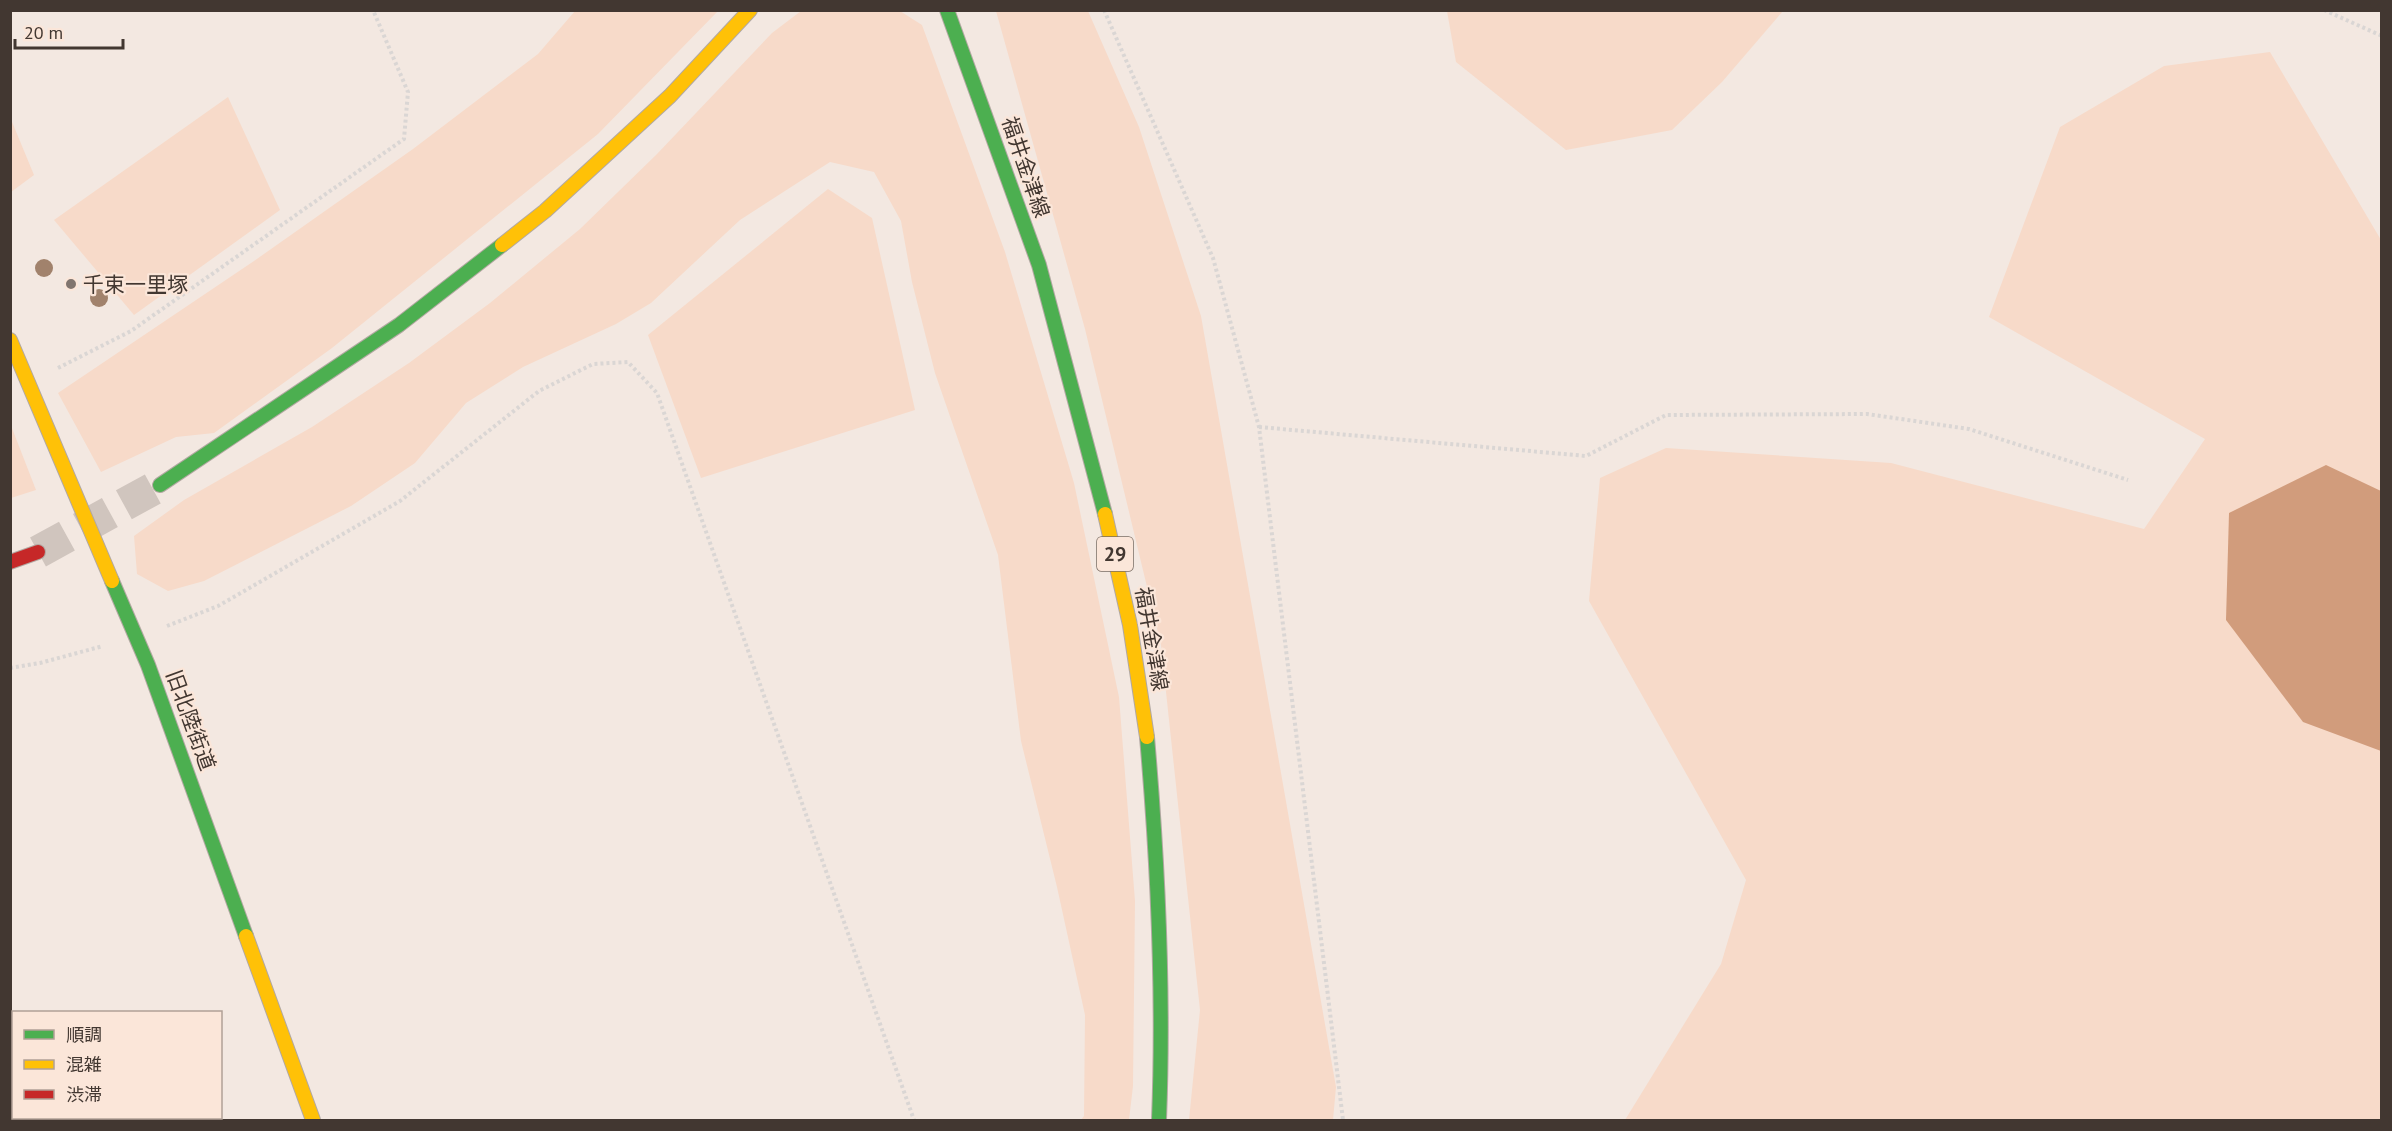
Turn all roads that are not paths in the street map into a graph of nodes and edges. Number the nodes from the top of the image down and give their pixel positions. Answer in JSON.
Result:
{"nodes":[{"id":1,"x":750,"y":10,"type":"edge"},
{"id":2,"x":947,"y":10,"type":"edge"},
{"id":3,"x":10,"y":340,"type":"edge"},
{"id":4,"x":160,"y":485,"type":"tunnel mouth"},
{"id":5,"x":38,"y":552,"type":"tunnel mouth"},
{"id":6,"x":10,"y":562,"type":"edge"},
{"id":7,"x":313,"y":1120,"type":"edge"},
{"id":8,"x":1159,"y":1120,"type":"edge"}],
"edges":[{"from":1,"to":4,"type":"street"},
{"from":2,"to":8,"type":"street","name":"福井金津線","number":"29"},
{"from":3,"to":7,"type":"street","name":"旧北陸街道"},
{"from":5,"to":6,"type":"street"}]}
